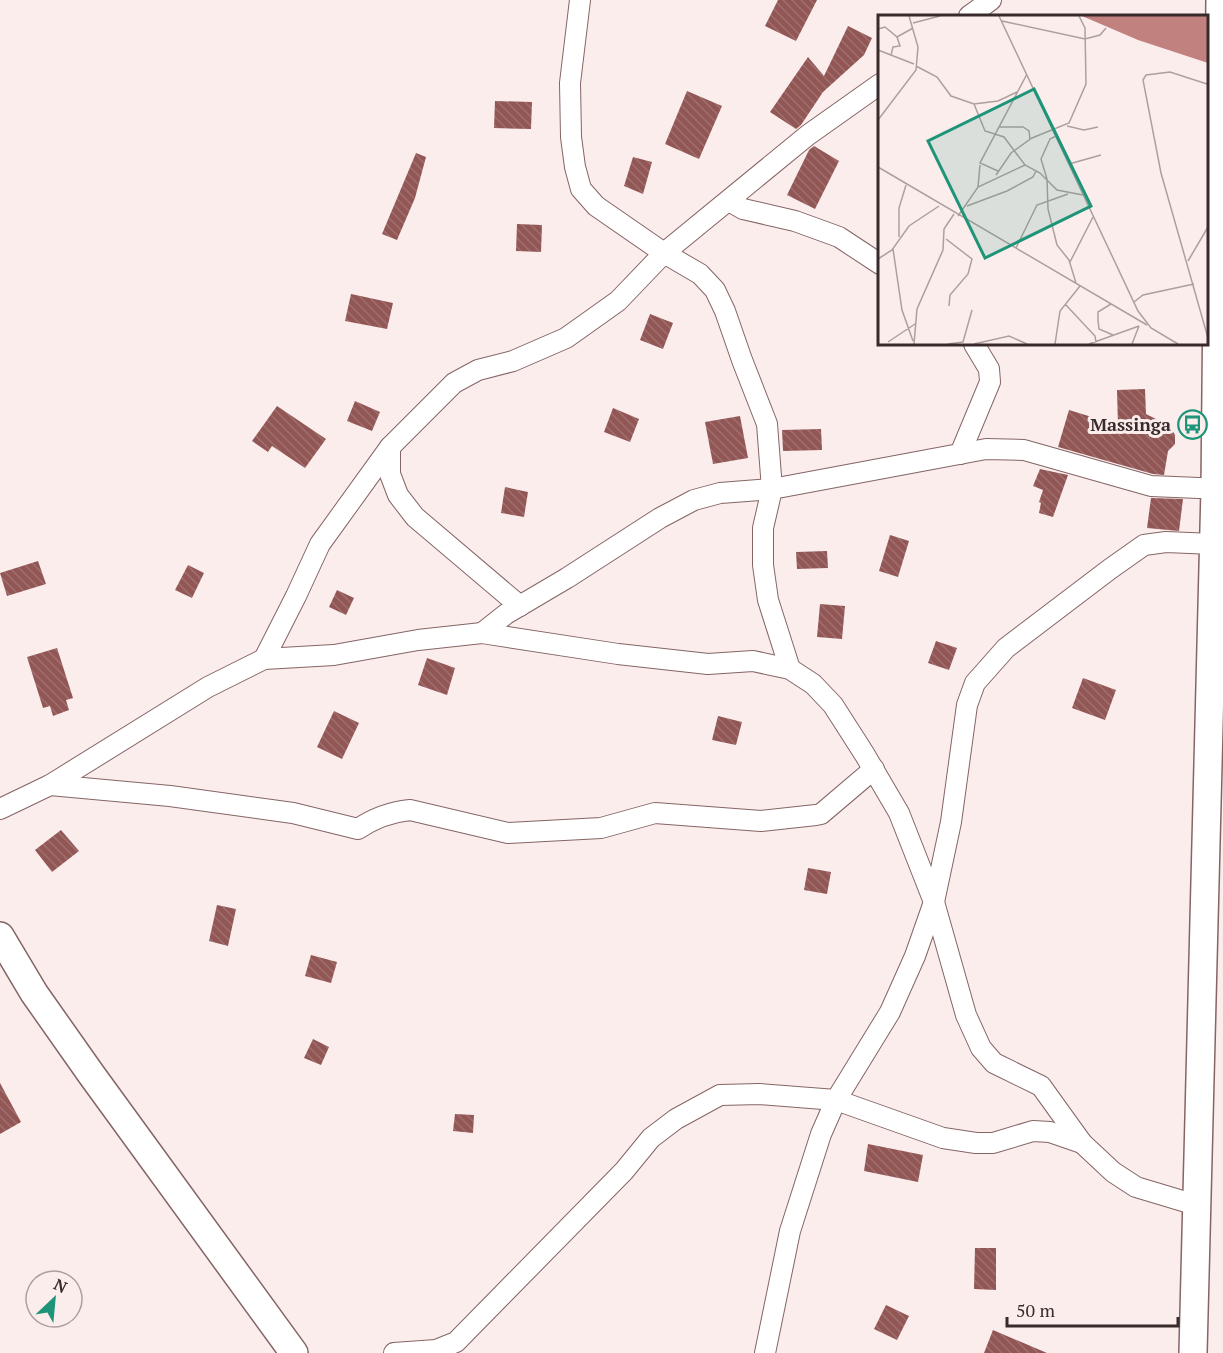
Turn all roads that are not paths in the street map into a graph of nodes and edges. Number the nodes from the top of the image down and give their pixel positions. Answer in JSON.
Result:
{"nodes":[{"id":1,"x":580,"y":0,"type":"edge"},
{"id":2,"x":991,"y":0,"type":"edge"},
{"id":3,"x":1220,"y":0,"type":"edge"},
{"id":4,"x":970,"y":15,"type":"edge"},
{"id":5,"x":878,"y":85,"type":"edge"},
{"id":6,"x":729,"y":201,"type":"junction"},
{"id":7,"x":664,"y":253,"type":"junction"},
{"id":8,"x":878,"y":263,"type":"edge"},
{"id":9,"x":975,"y":345,"type":"edge"},
{"id":10,"x":390,"y":447,"type":"junction"},
{"id":11,"x":960,"y":454,"type":"junction"},
{"id":12,"x":772,"y":489,"type":"junction"},
{"id":13,"x":1219,"y":489,"type":"edge"},
{"id":14,"x":1214,"y":544,"type":"junction"},
{"id":15,"x":520,"y":606,"type":"junction"},
{"id":16,"x":482,"y":633,"type":"junction"},
{"id":17,"x":264,"y":659,"type":"junction"},
{"id":18,"x":790,"y":669,"type":"junction"},
{"id":19,"x":874,"y":769,"type":"junction"},
{"id":20,"x":50,"y":785,"type":"junction"},
{"id":21,"x":0,"y":809,"type":"edge"},
{"id":22,"x":1214,"y":858,"type":"edge"},
{"id":23,"x":934,"y":902,"type":"junction"},
{"id":24,"x":0,"y":936,"type":"edge"},
{"id":25,"x":836,"y":1100,"type":"junction"},
{"id":26,"x":1082,"y":1143,"type":"junction"},
{"id":27,"x":1196,"y":1205,"type":"junction"},
{"id":28,"x":294,"y":1353,"type":"edge"},
{"id":29,"x":394,"y":1353,"type":"edge"},
{"id":30,"x":765,"y":1353,"type":"edge"},
{"id":31,"x":1193,"y":1353,"type":"edge"}],
"edges":[{"from":1,"to":7,"type":"street"},
{"from":2,"to":4,"type":"street"},
{"from":3,"to":13,"type":"street"},
{"from":5,"to":6,"type":"street"},
{"from":6,"to":7,"type":"street"},
{"from":6,"to":8,"type":"street"},
{"from":7,"to":10,"type":"street"},
{"from":7,"to":12,"type":"street"},
{"from":9,"to":11,"type":"street"},
{"from":10,"to":15,"type":"street"},
{"from":10,"to":17,"type":"street"},
{"from":11,"to":12,"type":"street"},
{"from":11,"to":13,"type":"street"},
{"from":12,"to":15,"type":"street"},
{"from":12,"to":18,"type":"street"},
{"from":13,"to":14,"type":"street"},
{"from":14,"to":22,"type":"street"},
{"from":14,"to":23,"type":"street"},
{"from":15,"to":16,"type":"street"},
{"from":16,"to":17,"type":"street"},
{"from":16,"to":18,"type":"street"},
{"from":17,"to":20,"type":"street"},
{"from":18,"to":19,"type":"street"},
{"from":19,"to":20,"type":"street"},
{"from":19,"to":23,"type":"street"},
{"from":20,"to":21,"type":"street"},
{"from":22,"to":27,"type":"street"},
{"from":23,"to":25,"type":"street"},
{"from":23,"to":26,"type":"street"},
{"from":24,"to":28,"type":"street"},
{"from":25,"to":26,"type":"street"},
{"from":25,"to":29,"type":"street"},
{"from":25,"to":30,"type":"street"},
{"from":26,"to":27,"type":"street"},
{"from":27,"to":31,"type":"street"}]}
